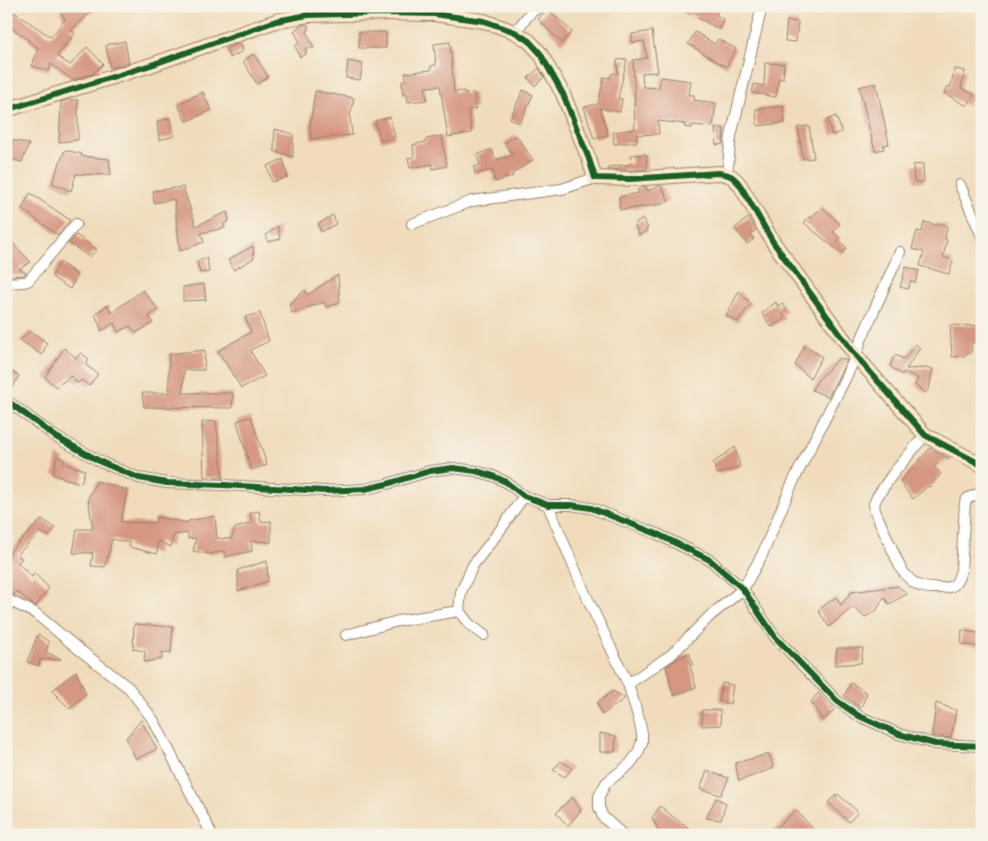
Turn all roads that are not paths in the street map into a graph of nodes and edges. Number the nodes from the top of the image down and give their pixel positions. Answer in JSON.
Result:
{"nodes":[{"id":1,"x":541,"y":6,"type":"edge"},
{"id":2,"x":762,"y":6,"type":"edge"},
{"id":3,"x":515,"y":32,"type":"junction"},
{"id":4,"x":6,"y":110,"type":"edge"},
{"id":5,"x":727,"y":174,"type":"junction"},
{"id":6,"x":595,"y":178,"type":"junction"},
{"id":7,"x":960,"y":185,"type":"dead end"},
{"id":8,"x":76,"y":224,"type":"dead end"},
{"id":9,"x":412,"y":224,"type":"dead end"},
{"id":10,"x":982,"y":236,"type":"edge"},
{"id":11,"x":900,"y":252,"type":"dead end"},
{"id":12,"x":6,"y":283,"type":"edge"},
{"id":13,"x":856,"y":356,"type":"junction"},
{"id":14,"x":6,"y":400,"type":"edge"},
{"id":15,"x":925,"y":435,"type":"junction"},
{"id":16,"x":981,"y":464,"type":"edge"},
{"id":17,"x":982,"y":492,"type":"edge"},
{"id":18,"x":524,"y":496,"type":"junction"},
{"id":19,"x":548,"y":505,"type":"junction"},
{"id":20,"x":743,"y":589,"type":"junction"},
{"id":21,"x":6,"y":599,"type":"edge"},
{"id":22,"x":460,"y":611,"type":"junction"},
{"id":23,"x":346,"y":635,"type":"dead end"},
{"id":24,"x":484,"y":635,"type":"dead end"},
{"id":25,"x":628,"y":684,"type":"junction"},
{"id":26,"x":982,"y":746,"type":"edge"},
{"id":27,"x":212,"y":835,"type":"edge"},
{"id":28,"x":624,"y":835,"type":"edge"}],
"edges":[{"from":1,"to":3,"type":"street"},
{"from":2,"to":5,"type":"street"},
{"from":3,"to":4,"type":"street"},
{"from":3,"to":6,"type":"street"},
{"from":5,"to":6,"type":"street"},
{"from":5,"to":13,"type":"street"},
{"from":6,"to":9,"type":"street"},
{"from":7,"to":10,"type":"street"},
{"from":8,"to":12,"type":"street"},
{"from":11,"to":13,"type":"street"},
{"from":13,"to":15,"type":"street"},
{"from":13,"to":20,"type":"street"},
{"from":14,"to":18,"type":"street"},
{"from":15,"to":16,"type":"street"},
{"from":15,"to":17,"type":"street"},
{"from":18,"to":19,"type":"street"},
{"from":18,"to":22,"type":"street"},
{"from":19,"to":20,"type":"street"},
{"from":19,"to":25,"type":"street"},
{"from":20,"to":25,"type":"street"},
{"from":20,"to":26,"type":"street"},
{"from":21,"to":27,"type":"street"},
{"from":22,"to":23,"type":"street"},
{"from":22,"to":24,"type":"street"},
{"from":25,"to":28,"type":"street"}]}
